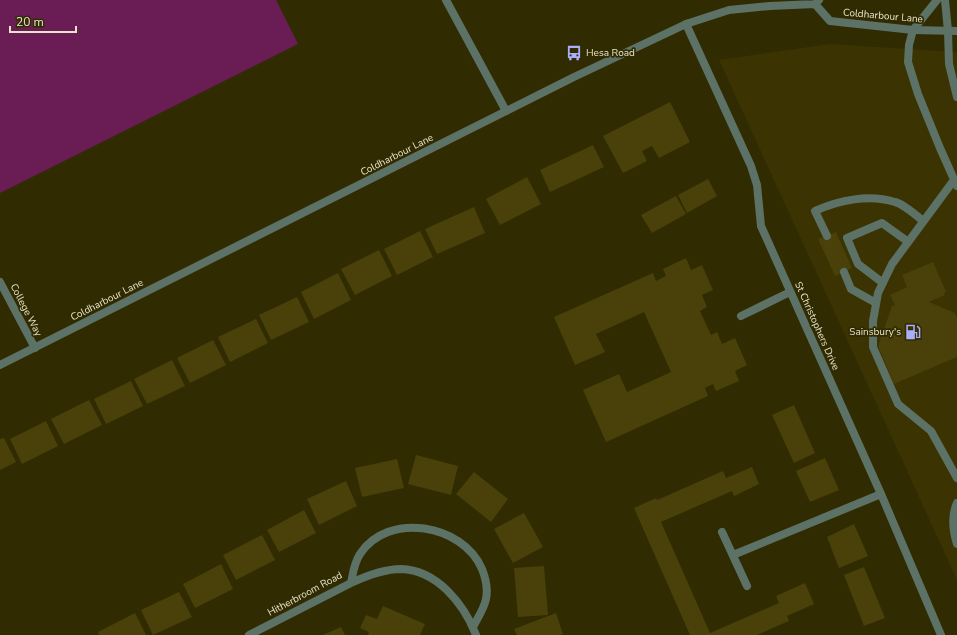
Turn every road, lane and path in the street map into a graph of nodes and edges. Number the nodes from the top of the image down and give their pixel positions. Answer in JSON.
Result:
{"nodes":[{"id":1,"x":446,"y":0,"type":"edge"},
{"id":2,"x":937,"y":0,"type":"edge"},
{"id":3,"x":945,"y":0,"type":"edge"},
{"id":4,"x":817,"y":2,"type":"edge"},
{"id":5,"x":686,"y":24,"type":"junction"},
{"id":6,"x":913,"y":30,"type":"junction"},
{"id":7,"x":948,"y":31,"type":"junction"},
{"id":8,"x":957,"y":31,"type":"edge"},
{"id":9,"x":957,"y":97,"type":"edge"},
{"id":10,"x":506,"y":111,"type":"junction"},
{"id":11,"x":955,"y":183,"type":"edge"},
{"id":12,"x":924,"y":221,"type":"junction"},
{"id":13,"x":826,"y":236,"type":"dead end"},
{"id":14,"x":907,"y":241,"type":"junction"},
{"id":15,"x":844,"y":272,"type":"dead end"},
{"id":16,"x":0,"y":282,"type":"edge"},
{"id":17,"x":883,"y":283,"type":"junction"},
{"id":18,"x":790,"y":292,"type":"junction"},
{"id":19,"x":876,"y":303,"type":"junction"},
{"id":20,"x":741,"y":316,"type":"dead end"},
{"id":21,"x":35,"y":348,"type":"junction"},
{"id":22,"x":0,"y":365,"type":"edge"},
{"id":23,"x":957,"y":478,"type":"edge"},
{"id":24,"x":881,"y":494,"type":"junction"},
{"id":25,"x":957,"y":503,"type":"edge"},
{"id":26,"x":722,"y":532,"type":"dead end"},
{"id":27,"x":957,"y":544,"type":"edge"},
{"id":28,"x":733,"y":555,"type":"junction"},
{"id":29,"x":350,"y":583,"type":"junction"},
{"id":30,"x":747,"y":586,"type":"dead end"},
{"id":31,"x":475,"y":631,"type":"edge"},
{"id":32,"x":249,"y":635,"type":"edge"},
{"id":33,"x":941,"y":635,"type":"edge"}],
"edges":[{"from":1,"to":10,"type":"street"},
{"from":2,"to":6,"type":"street"},
{"from":3,"to":7,"type":"street"},
{"from":4,"to":5,"type":"street","name":"Coldharbour Lane"},
{"from":4,"to":6,"type":"street","name":"Coldharbour Lane"},
{"from":5,"to":10,"type":"street","name":"Coldharbour Lane"},
{"from":5,"to":18,"type":"street","name":"St Christophers Drive"},
{"from":6,"to":7,"type":"street","name":"Coldharbour Lane"},
{"from":6,"to":11,"type":"street"},
{"from":7,"to":8,"type":"street","name":"Coldharbour Lane"},
{"from":7,"to":9,"type":"street"},
{"from":10,"to":21,"type":"street","name":"Coldharbour Lane"},
{"from":11,"to":12,"type":"street"},
{"from":12,"to":13,"type":"street"},
{"from":12,"to":14,"type":"street"},
{"from":14,"to":17,"type":"street"},
{"from":14,"to":17,"type":"street"},
{"from":15,"to":19,"type":"street"},
{"from":16,"to":21,"type":"street","name":"College Way"},
{"from":17,"to":19,"type":"street"},
{"from":18,"to":20,"type":"street"},
{"from":18,"to":24,"type":"street","name":"St Christophers Drive"},
{"from":19,"to":23,"type":"street"},
{"from":21,"to":22,"type":"street","name":"Coldharbour Lane"},
{"from":24,"to":28,"type":"street"},
{"from":24,"to":33,"type":"street","name":"St Christophers Drive"},
{"from":25,"to":27,"type":"street"},
{"from":26,"to":28,"type":"street"},
{"from":28,"to":30,"type":"street"},
{"from":29,"to":31,"type":"street"},
{"from":29,"to":31,"type":"street","name":"Hitherbroom Road"},
{"from":29,"to":32,"type":"street","name":"Hitherbroom Road"}]}
